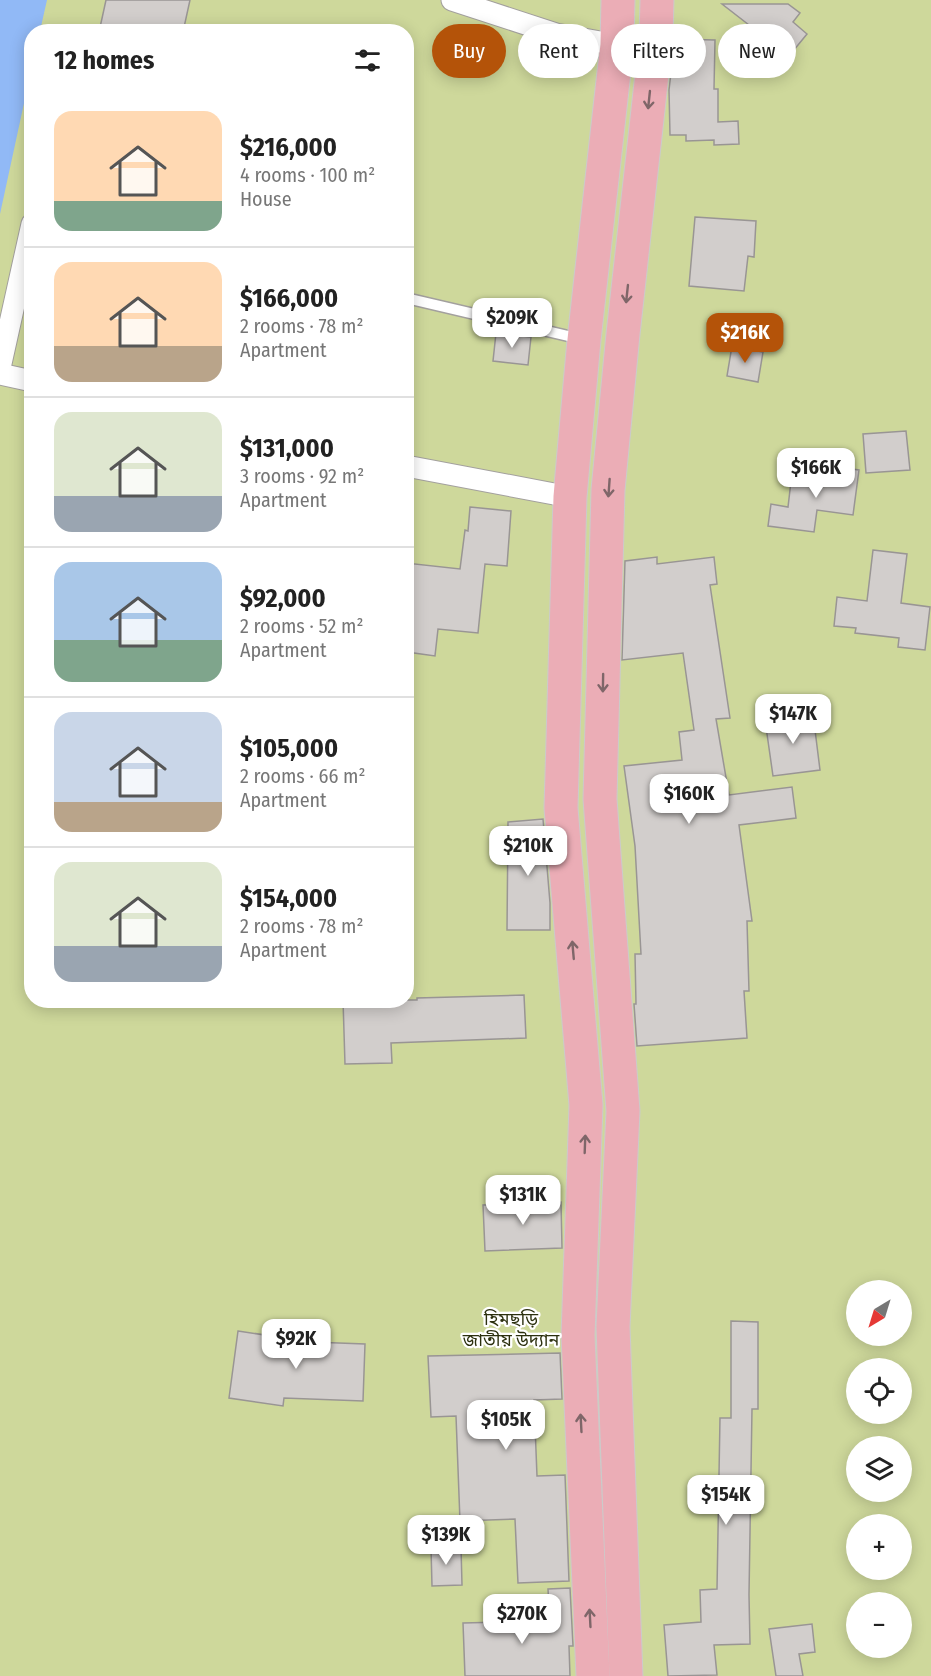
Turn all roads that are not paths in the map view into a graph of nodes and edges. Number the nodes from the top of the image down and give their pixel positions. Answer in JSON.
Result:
{"nodes":[{"id":1,"x":452,"y":0,"type":"edge"},
{"id":2,"x":618,"y":0,"type":"edge"},
{"id":3,"x":657,"y":0,"type":"edge"},
{"id":4,"x":617,"y":24,"type":"edge"},
{"id":5,"x":611,"y":44,"type":"edge"},
{"id":6,"x":613,"y":78,"type":"edge"},
{"id":7,"x":24,"y":260,"type":"edge"},
{"id":8,"x":414,"y":300,"type":"edge"},
{"id":9,"x":584,"y":340,"type":"junction"},
{"id":10,"x":0,"y":368,"type":"edge"},
{"id":11,"x":0,"y":374,"type":"edge"},
{"id":12,"x":24,"y":379,"type":"edge"},
{"id":13,"x":414,"y":468,"type":"edge"},
{"id":14,"x":570,"y":497,"type":"junction"},
{"id":15,"x":593,"y":1676,"type":"edge"},
{"id":16,"x":626,"y":1676,"type":"edge"}],
"edges":[{"from":1,"to":5,"type":"street"},
{"from":2,"to":4,"type":"main road"},
{"from":3,"to":16,"type":"main road","one_way":true},
{"from":6,"to":9,"type":"main road"},
{"from":7,"to":10,"type":"street"},
{"from":8,"to":9,"type":"lane"},
{"from":9,"to":14,"type":"main road"},
{"from":11,"to":12,"type":"street"},
{"from":13,"to":14,"type":"street"},
{"from":15,"to":14,"type":"main road","one_way":true}]}
